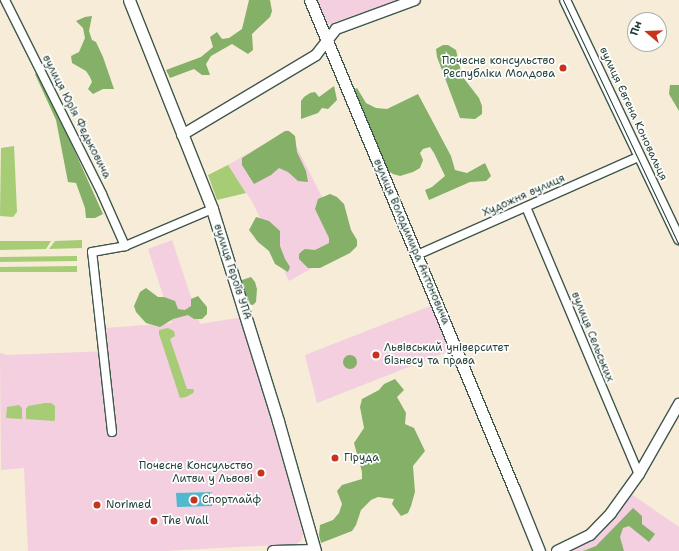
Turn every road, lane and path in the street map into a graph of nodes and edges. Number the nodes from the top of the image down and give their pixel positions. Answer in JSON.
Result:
{"nodes":[{"id":1,"x":5,"y":0,"type":"edge"},
{"id":2,"x":129,"y":0,"type":"edge"},
{"id":3,"x":310,"y":0,"type":"edge"},
{"id":4,"x":415,"y":0,"type":"edge"},
{"id":5,"x":565,"y":0,"type":"edge"},
{"id":6,"x":327,"y":42,"type":"junction"},
{"id":7,"x":182,"y":135,"type":"junction"},
{"id":8,"x":640,"y":156,"type":"junction"},
{"id":9,"x":526,"y":207,"type":"junction"},
{"id":10,"x":212,"y":209,"type":"junction"},
{"id":11,"x":679,"y":239,"type":"edge"},
{"id":12,"x":125,"y":246,"type":"junction"},
{"id":13,"x":417,"y":256,"type":"junction"},
{"id":14,"x":679,"y":404,"type":"edge"},
{"id":15,"x":112,"y":432,"type":"dead end"},
{"id":16,"x":639,"y":474,"type":"junction"},
{"id":17,"x":315,"y":550,"type":"edge"},
{"id":18,"x":272,"y":551,"type":"edge"},
{"id":19,"x":539,"y":551,"type":"edge"},
{"id":20,"x":557,"y":551,"type":"edge"}],
"edges":[{"from":1,"to":12,"type":"street","name":"вулиця Юрія Федьковича"},
{"from":2,"to":7,"type":"main road","name":"вулиця Героїв УПА"},
{"from":3,"to":6,"type":"main road","name":"вулиця Володимира Антоновича"},
{"from":4,"to":6,"type":"street"},
{"from":5,"to":8,"type":"street","name":"вулиця Євгена Коновальця"},
{"from":6,"to":7,"type":"street"},
{"from":6,"to":13,"type":"main road","name":"вулиця Володимира Антоновича"},
{"from":7,"to":10,"type":"main road","name":"вулиця Героїв УПА"},
{"from":8,"to":9,"type":"street","name":"Художня вулиця"},
{"from":8,"to":11,"type":"street","name":"вулиця Євгена Коновальця"},
{"from":9,"to":13,"type":"street","name":"Художня вулиця"},
{"from":9,"to":16,"type":"street","name":"вулиця Сельських"},
{"from":10,"to":12,"type":"street"},
{"from":10,"to":17,"type":"main road","name":"вулиця Героїв УПА"},
{"from":12,"to":15,"type":"street"},
{"from":13,"to":19,"type":"main road","name":"вулиця Володимира Антоновича"},
{"from":14,"to":16,"type":"street"},
{"from":16,"to":20,"type":"street"},
{"from":17,"to":18,"type":"street"}]}
